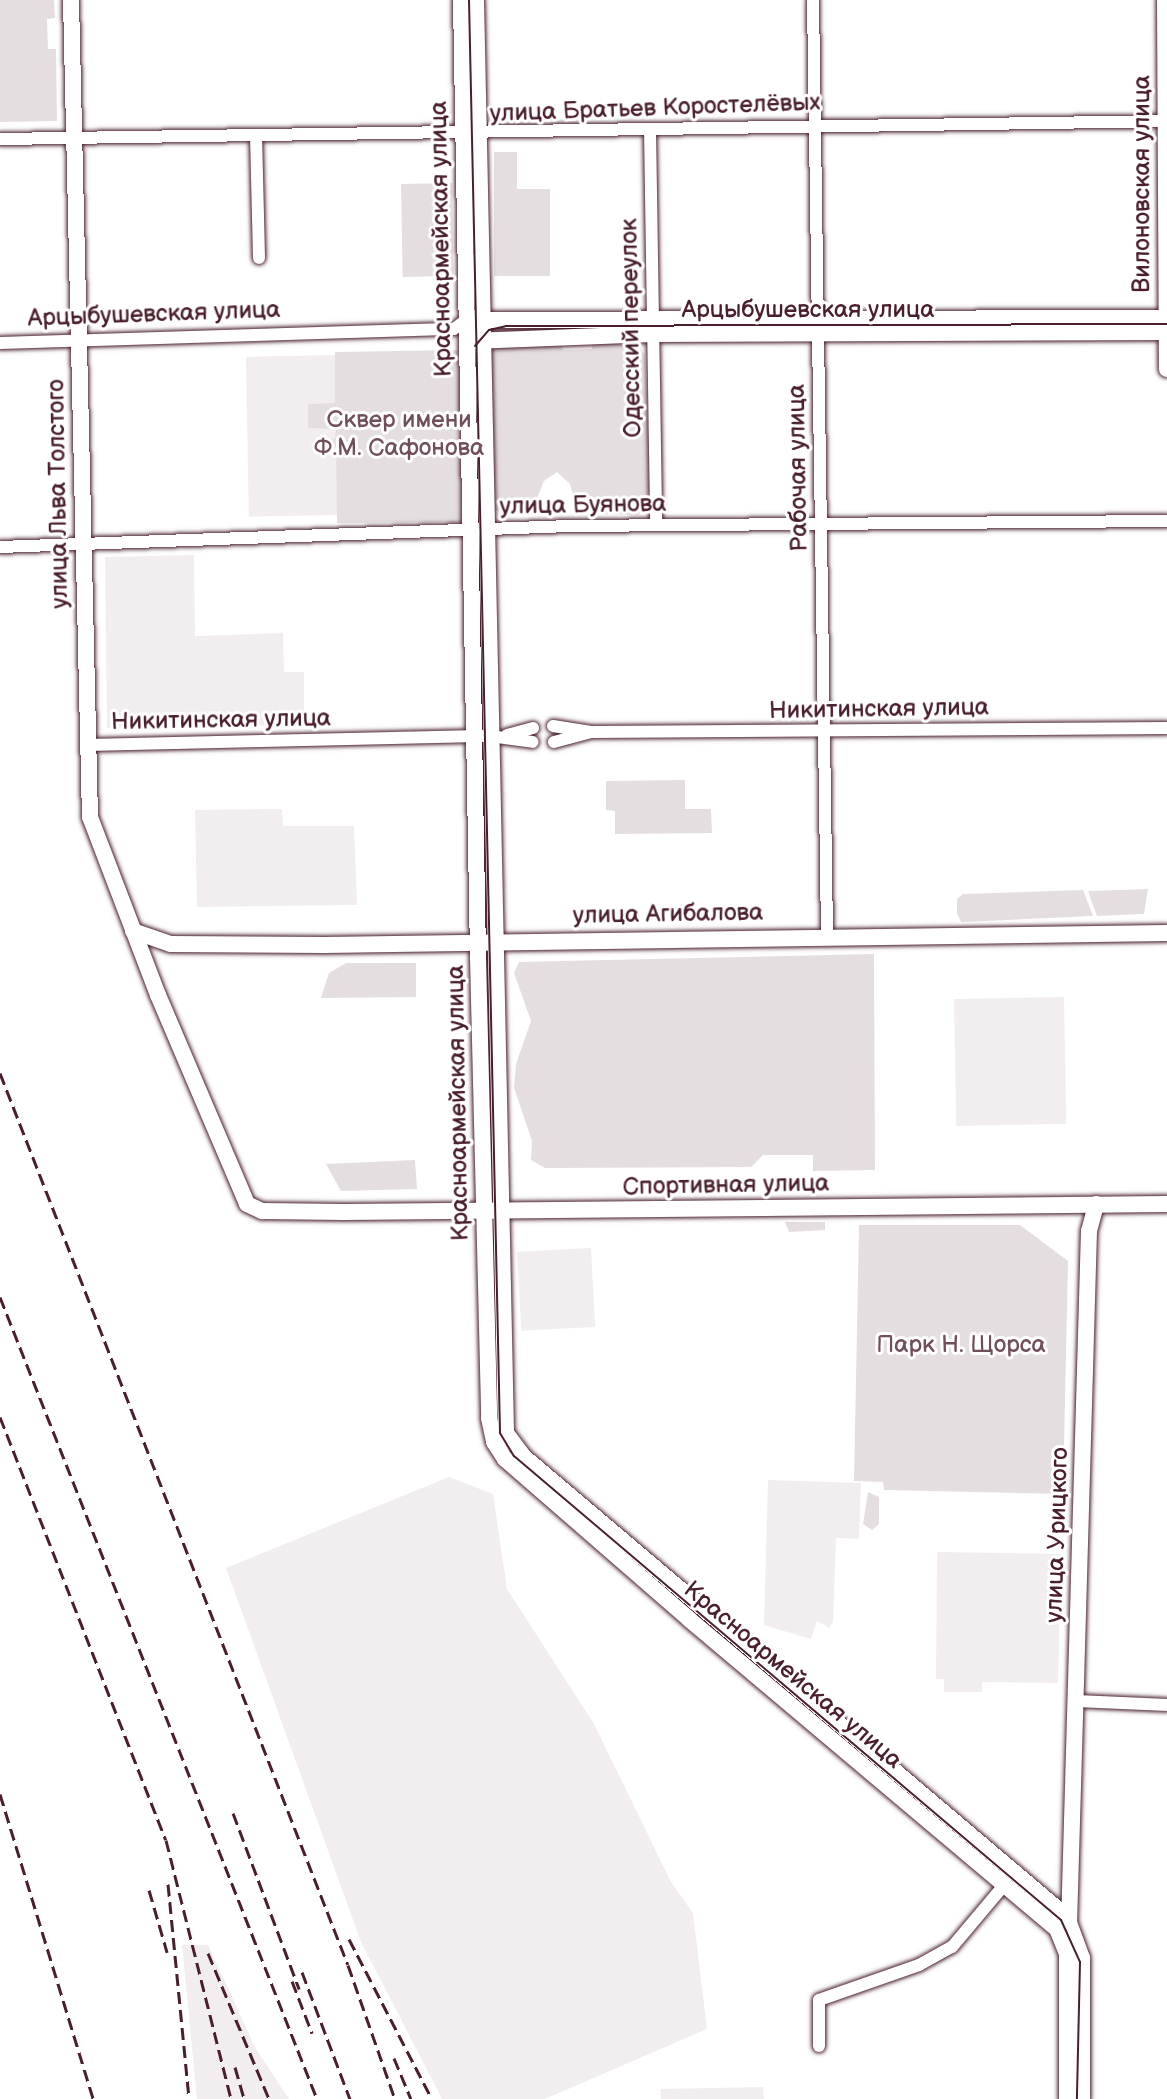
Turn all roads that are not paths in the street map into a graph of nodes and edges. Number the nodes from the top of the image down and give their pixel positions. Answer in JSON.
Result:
{"nodes":[{"id":1,"x":71,"y":0,"type":"edge"},
{"id":2,"x":461,"y":0,"type":"edge"},
{"id":3,"x":476,"y":0,"type":"edge"},
{"id":4,"x":813,"y":0,"type":"edge"},
{"id":5,"x":1165,"y":0,"type":"edge"},
{"id":6,"x":1166,"y":121,"type":"edge"},
{"id":7,"x":815,"y":125,"type":"junction"},
{"id":8,"x":650,"y":130,"type":"junction"},
{"id":9,"x":471,"y":134,"type":"junction"},
{"id":10,"x":256,"y":135,"type":"junction"},
{"id":11,"x":0,"y":139,"type":"edge"},
{"id":12,"x":74,"y":139,"type":"junction"},
{"id":13,"x":259,"y":258,"type":"dead end"},
{"id":14,"x":1167,"y":318,"type":"edge"},
{"id":15,"x":653,"y":327,"type":"junction"},
{"id":16,"x":818,"y":327,"type":"junction"},
{"id":17,"x":470,"y":330,"type":"junction"},
{"id":18,"x":1167,"y":332,"type":"edge"},
{"id":19,"x":78,"y":340,"type":"junction"},
{"id":20,"x":0,"y":343,"type":"edge"},
{"id":21,"x":1167,"y":369,"type":"edge"},
{"id":22,"x":1167,"y":521,"type":"edge"},
{"id":23,"x":656,"y":525,"type":"junction"},
{"id":24,"x":821,"y":525,"type":"junction"},
{"id":25,"x":478,"y":529,"type":"junction"},
{"id":26,"x":83,"y":544,"type":"junction"},
{"id":27,"x":0,"y":547,"type":"edge"},
{"id":28,"x":553,"y":726,"type":"dead end"},
{"id":29,"x":533,"y":728,"type":"dead end"},
{"id":30,"x":1167,"y":728,"type":"edge"},
{"id":31,"x":824,"y":731,"type":"junction"},
{"id":32,"x":592,"y":732,"type":"junction"},
{"id":33,"x":488,"y":737,"type":"junction"},
{"id":34,"x":533,"y":742,"type":"dead end"},
{"id":35,"x":554,"y":742,"type":"dead end"},
{"id":36,"x":87,"y":745,"type":"junction"},
{"id":37,"x":133,"y":931,"type":"junction"},
{"id":38,"x":1167,"y":933,"type":"edge"},
{"id":39,"x":827,"y":935,"type":"junction"},
{"id":40,"x":486,"y":942,"type":"junction"},
{"id":41,"x":170,"y":944,"type":"junction"},
{"id":42,"x":150,"y":975,"type":"junction"},
{"id":43,"x":1096,"y":1204,"type":"junction"},
{"id":44,"x":1167,"y":1204,"type":"edge"},
{"id":45,"x":492,"y":1211,"type":"junction"},
{"id":46,"x":285,"y":1212,"type":"joint"},
{"id":47,"x":1077,"y":1701,"type":"junction"},
{"id":48,"x":1167,"y":1705,"type":"edge"},
{"id":49,"x":1073,"y":1867,"type":"junction"},
{"id":50,"x":1005,"y":1884,"type":"junction"},
{"id":51,"x":1068,"y":1919,"type":"junction"},
{"id":52,"x":1071,"y":1948,"type":"junction"},
{"id":53,"x":819,"y":2046,"type":"dead end"},
{"id":54,"x":1067,"y":2099,"type":"edge"},
{"id":55,"x":1082,"y":2099,"type":"edge"}],
"edges":[{"from":1,"to":12,"type":"main road","name":"улица Льва Толстого"},
{"from":2,"to":9,"type":"main road","name":"Красноармейская улица"},
{"from":3,"to":9,"type":"main road","name":"Красноармейская улица"},
{"from":4,"to":7,"type":"street","name":"Рабочая улица"},
{"from":5,"to":6,"type":"main road","name":"Вилоновская улица"},
{"from":6,"to":7,"type":"street","name":"улица Братьев Коростелёвых"},
{"from":6,"to":14,"type":"main road","name":"Вилоновская улица"},
{"from":7,"to":8,"type":"street","name":"улица Братьев Коростелёвых"},
{"from":7,"to":16,"type":"street","name":"Рабочая улица"},
{"from":8,"to":9,"type":"street","name":"улица Братьев Коростелёвых"},
{"from":8,"to":15,"type":"street","name":"Одесский переулок"},
{"from":9,"to":10,"type":"street","name":"улица Братьев Коростелёвых"},
{"from":9,"to":17,"type":"main road","name":"Красноармейская улица"},
{"from":10,"to":12,"type":"street","name":"улица Братьев Коростелёвых"},
{"from":10,"to":13,"type":"street"},
{"from":11,"to":12,"type":"street","name":"улица Братьев Коростелёвых"},
{"from":12,"to":19,"type":"main road","name":"улица Льва Толстого"},
{"from":14,"to":16,"type":"main road","name":"Арцыбушевская улица"},
{"from":14,"to":18,"type":"main road","name":"Вилоновская улица"},
{"from":15,"to":16,"type":"main road","name":"Арцыбушевская улица"},
{"from":15,"to":17,"type":"main road","name":"Арцыбушевская улица"},
{"from":15,"to":23,"type":"street","name":"Одесский переулок"},
{"from":16,"to":18,"type":"main road","name":"Арцыбушевская улица"},
{"from":16,"to":24,"type":"street","name":"Рабочая улица"},
{"from":17,"to":19,"type":"street","name":"Арцыбушевская улица"},
{"from":17,"to":25,"type":"main road","name":"Красноармейская улица"},
{"from":18,"to":21,"type":"main road","name":"Вилоновская улица"},
{"from":19,"to":20,"type":"street","name":"Арцыбушевская улица"},
{"from":19,"to":26,"type":"main road","name":"улица Льва Толстого"},
{"from":22,"to":24,"type":"street","name":"улица Буянова"},
{"from":23,"to":24,"type":"street","name":"улица Буянова"},
{"from":23,"to":25,"type":"street","name":"улица Буянова"},
{"from":24,"to":31,"type":"street","name":"Рабочая улица"},
{"from":25,"to":26,"type":"street","name":"улица Буянова"},
{"from":25,"to":33,"type":"main road","name":"Красноармейская улица"},
{"from":26,"to":27,"type":"street","name":"улица Буянова"},
{"from":26,"to":36,"type":"main road","name":"улица Льва Толстого"},
{"from":28,"to":32,"type":"street","name":"Никитинская улица"},
{"from":29,"to":33,"type":"street","name":"Никитинская улица"},
{"from":30,"to":31,"type":"street","name":"Никитинская улица"},
{"from":31,"to":32,"type":"street","name":"Никитинская улица"},
{"from":31,"to":39,"type":"street","name":"Рабочая улица"},
{"from":32,"to":35,"type":"street","name":"Никитинская улица"},
{"from":33,"to":34,"type":"street","name":"Никитинская улица"},
{"from":33,"to":36,"type":"street","name":"Никитинская улица"},
{"from":33,"to":40,"type":"main road","name":"Красноармейская улица"},
{"from":36,"to":37,"type":"main road","name":"улица Льва Толстого"},
{"from":37,"to":41,"type":"main road","name":"улица Агибалова"},
{"from":37,"to":42,"type":"main road","name":"улица Льва Толстого"},
{"from":38,"to":39,"type":"main road","name":"улица Агибалова"},
{"from":39,"to":40,"type":"main road","name":"улица Агибалова"},
{"from":40,"to":41,"type":"main road","name":"улица Агибалова"},
{"from":40,"to":45,"type":"main road","name":"Красноармейская улица"},
{"from":41,"to":42,"type":"main road"},
{"from":42,"to":46,"type":"main road","name":"улица Льва Толстого"},
{"from":43,"to":44,"type":"main road","name":"Спортивная улица"},
{"from":43,"to":45,"type":"main road","name":"Спортивная улица"},
{"from":43,"to":47,"type":"main road","name":"улица Урицкого"},
{"from":45,"to":46,"type":"main road","name":"Спортивная улица"},
{"from":45,"to":50,"type":"main road","name":"Красноармейская улица"},
{"from":45,"to":51,"type":"main road","name":"Красноармейская улица"},
{"from":47,"to":48,"type":"street"},
{"from":47,"to":49,"type":"main road","name":"улица Урицкого"},
{"from":49,"to":51,"type":"main road"},
{"from":49,"to":52,"type":"main road"},
{"from":50,"to":52,"type":"main road","name":"Красноармейская улица"},
{"from":50,"to":53,"type":"street"},
{"from":51,"to":52,"type":"main road"},
{"from":52,"to":54,"type":"main road"},
{"from":52,"to":55,"type":"main road"}]}
